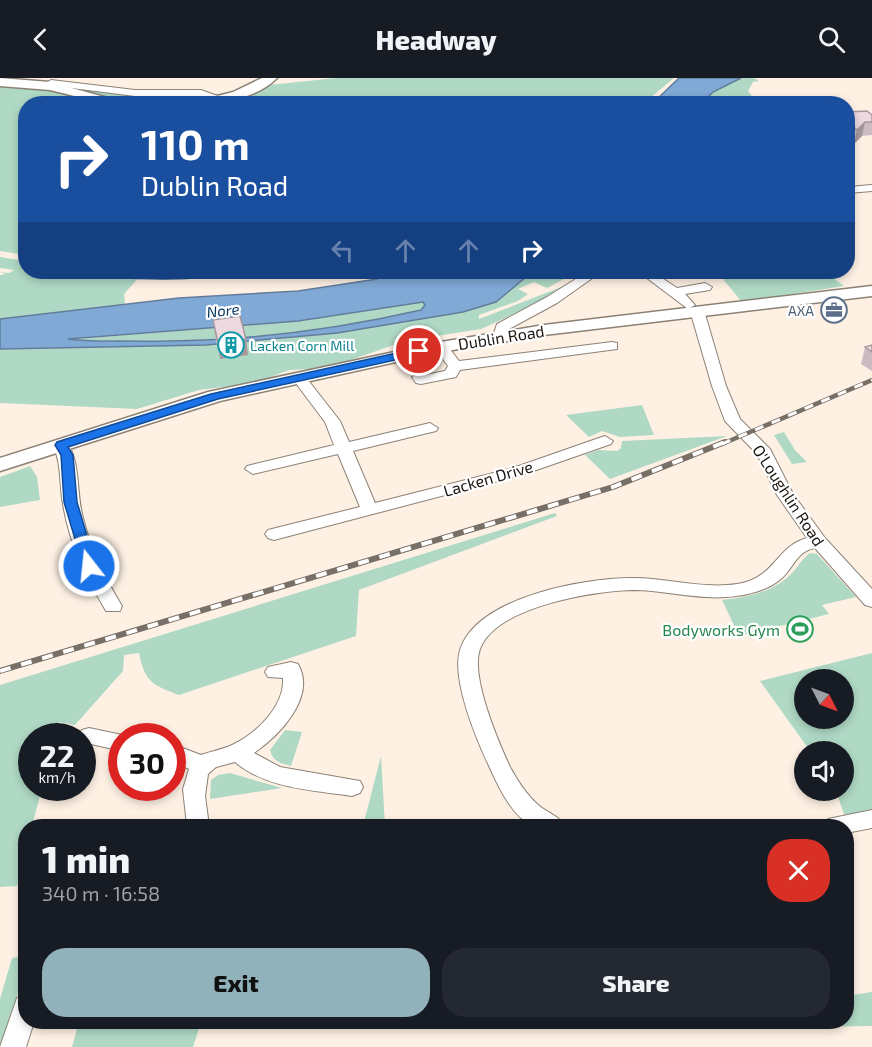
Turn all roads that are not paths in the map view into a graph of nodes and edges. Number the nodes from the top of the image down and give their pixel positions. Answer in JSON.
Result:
{"nodes":[{"id":1,"x":271,"y":78,"type":"edge"},
{"id":2,"x":0,"y":82,"type":"edge"},
{"id":3,"x":51,"y":83,"type":"dead end"},
{"id":4,"x":164,"y":88,"type":"dead end"},
{"id":5,"x":104,"y":89,"type":"junction"},
{"id":6,"x":147,"y":90,"type":"junction"},
{"id":7,"x":91,"y":96,"type":"edge"},
{"id":8,"x":211,"y":96,"type":"edge"},
{"id":9,"x":230,"y":96,"type":"edge"},
{"id":10,"x":872,"y":188,"type":"edge"},
{"id":11,"x":855,"y":189,"type":"edge"},
{"id":12,"x":585,"y":279,"type":"edge"},
{"id":13,"x":656,"y":279,"type":"edge"},
{"id":14,"x":705,"y":287,"type":"dead end"},
{"id":15,"x":872,"y":291,"type":"edge"},
{"id":16,"x":675,"y":292,"type":"junction"},
{"id":17,"x":693,"y":309,"type":"junction"},
{"id":18,"x":500,"y":336,"type":"junction"},
{"id":19,"x":612,"y":346,"type":"dead end"},
{"id":20,"x":441,"y":347,"type":"junction"},
{"id":21,"x":455,"y":366,"type":"junction"},
{"id":22,"x":419,"y":377,"type":"dead end"},
{"id":23,"x":299,"y":378,"type":"junction"},
{"id":24,"x":430,"y":428,"type":"dead end"},
{"id":25,"x":604,"y":441,"type":"dead end"},
{"id":26,"x":61,"y":445,"type":"junction"},
{"id":27,"x":344,"y":449,"type":"junction"},
{"id":28,"x":0,"y":465,"type":"edge"},
{"id":29,"x":253,"y":469,"type":"dead end"},
{"id":30,"x":370,"y":510,"type":"junction"},
{"id":31,"x":274,"y":534,"type":"dead end"},
{"id":32,"x":819,"y":542,"type":"junction"},
{"id":33,"x":872,"y":601,"type":"edge"},
{"id":34,"x":113,"y":606,"type":"dead end"},
{"id":35,"x":275,"y":672,"type":"dead end"},
{"id":36,"x":238,"y":752,"type":"junction"},
{"id":37,"x":186,"y":757,"type":"edge"},
{"id":38,"x":201,"y":766,"type":"junction"},
{"id":39,"x":352,"y":787,"type":"dead end"},
{"id":40,"x":197,"y":819,"type":"edge"},
{"id":41,"x":538,"y":819,"type":"edge"},
{"id":42,"x":872,"y":819,"type":"edge"},
{"id":43,"x":854,"y":822,"type":"edge"},
{"id":44,"x":19,"y":1029,"type":"edge"},
{"id":45,"x":13,"y":1047,"type":"edge"}],
"edges":[{"from":1,"to":9,"type":"main road"},
{"from":2,"to":7,"type":"main road"},
{"from":3,"to":5,"type":"street"},
{"from":4,"to":6,"type":"street"},
{"from":5,"to":6,"type":"street"},
{"from":5,"to":6,"type":"street"},
{"from":6,"to":8,"type":"street"},
{"from":10,"to":11,"type":"street"},
{"from":12,"to":18,"type":"street"},
{"from":13,"to":16,"type":"street"},
{"from":14,"to":16,"type":"street"},
{"from":15,"to":17,"type":"main road","name":"Dublin Road"},
{"from":16,"to":17,"type":"street"},
{"from":17,"to":18,"type":"main road","name":"Dublin Road"},
{"from":17,"to":32,"type":"street","name":"O'Loughlin Road"},
{"from":18,"to":20,"type":"main road","name":"Dublin Road"},
{"from":19,"to":21,"type":"street"},
{"from":20,"to":21,"type":"street"},
{"from":20,"to":23,"type":"main road","name":"Dublin Road"},
{"from":21,"to":22,"type":"street"},
{"from":23,"to":26,"type":"main road","name":"Dublin Road"},
{"from":23,"to":27,"type":"street"},
{"from":24,"to":27,"type":"street"},
{"from":25,"to":30,"type":"street","name":"Lacken Drive"},
{"from":26,"to":28,"type":"main road","name":"Dublin Road"},
{"from":26,"to":34,"type":"street"},
{"from":27,"to":29,"type":"street"},
{"from":27,"to":30,"type":"street"},
{"from":30,"to":31,"type":"street","name":"Lacken Drive"},
{"from":32,"to":33,"type":"street","name":"O'Loughlin Road"},
{"from":32,"to":41,"type":"street"},
{"from":35,"to":36,"type":"street"},
{"from":36,"to":38,"type":"street"},
{"from":36,"to":39,"type":"street"},
{"from":37,"to":38,"type":"street"},
{"from":38,"to":40,"type":"street"},
{"from":42,"to":43,"type":"street"},
{"from":44,"to":45,"type":"street"}]}
